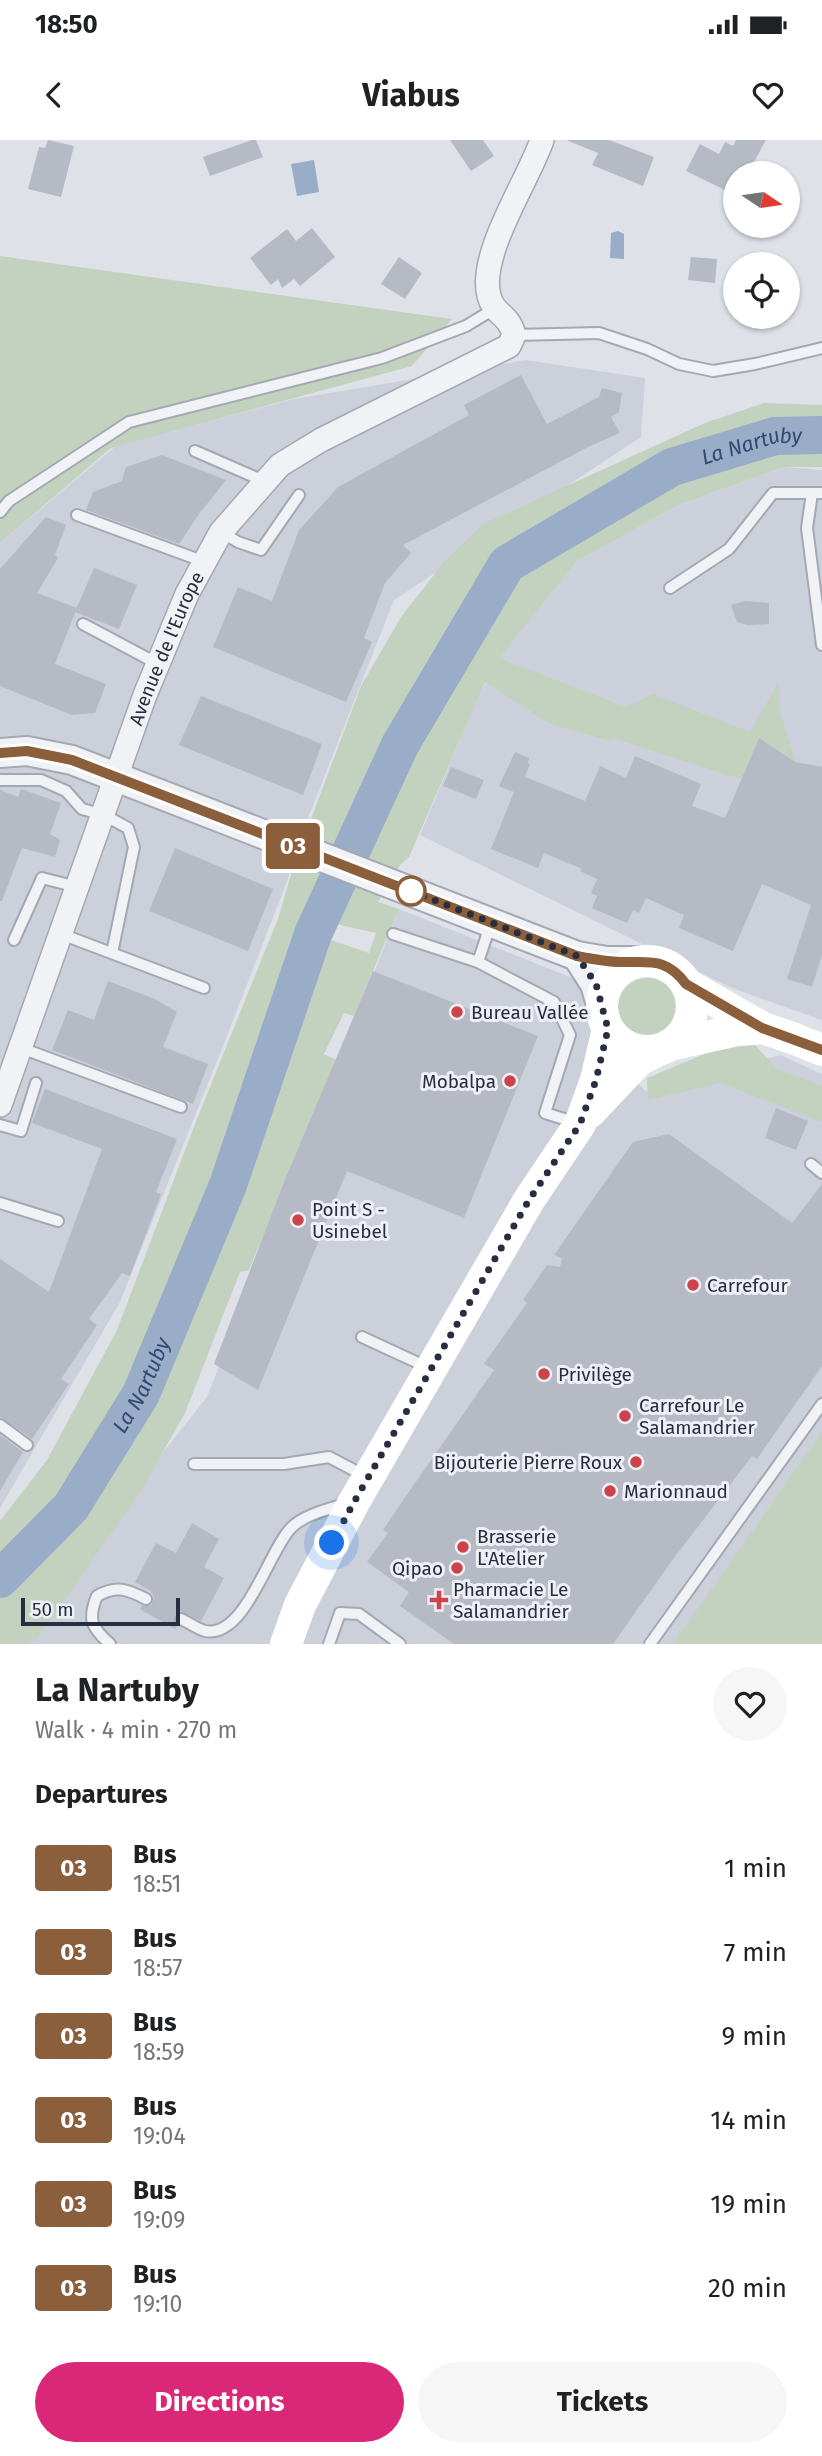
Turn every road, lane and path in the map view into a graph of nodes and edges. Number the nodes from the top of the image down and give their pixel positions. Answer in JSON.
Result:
{"nodes":[{"id":1,"x":542,"y":140,"type":"edge"},
{"id":2,"x":494,"y":309,"type":"junction"},
{"id":3,"x":514,"y":335,"type":"junction"},
{"id":4,"x":822,"y":348,"type":"edge"},
{"id":5,"x":195,"y":451,"type":"dead end"},
{"id":6,"x":266,"y":482,"type":"junction"},
{"id":7,"x":817,"y":493,"type":"edge"},
{"id":8,"x":299,"y":495,"type":"dead end"},
{"id":9,"x":0,"y":512,"type":"edge"},
{"id":10,"x":77,"y":515,"type":"dead end"},
{"id":11,"x":221,"y":533,"type":"junction"},
{"id":12,"x":205,"y":562,"type":"junction"},
{"id":13,"x":670,"y":587,"type":"dead end"},
{"id":14,"x":83,"y":624,"type":"dead end"},
{"id":15,"x":822,"y":645,"type":"edge"},
{"id":16,"x":158,"y":664,"type":"junction"},
{"id":17,"x":0,"y":753,"type":"edge"},
{"id":18,"x":116,"y":777,"type":"junction"},
{"id":19,"x":0,"y":780,"type":"edge"},
{"id":20,"x":104,"y":816,"type":"junction"},
{"id":21,"x":77,"y":887,"type":"junction"},
{"id":22,"x":491,"y":923,"type":"junction"},
{"id":23,"x":61,"y":934,"type":"junction"},
{"id":24,"x":393,"y":934,"type":"dead end"},
{"id":25,"x":15,"y":940,"type":"dead end"},
{"id":26,"x":112,"y":953,"type":"junction"},
{"id":27,"x":577,"y":956,"type":"junction"},
{"id":28,"x":642,"y":961,"type":"junction"},
{"id":29,"x":478,"y":962,"type":"junction"},
{"id":30,"x":686,"y":984,"type":"junction"},
{"id":31,"x":204,"y":988,"type":"dead end"},
{"id":32,"x":605,"y":1018,"type":"junction"},
{"id":33,"x":762,"y":1028,"type":"junction"},
{"id":34,"x":664,"y":1047,"type":"junction"},
{"id":35,"x":822,"y":1050,"type":"edge"},
{"id":36,"x":12,"y":1059,"type":"edge"},
{"id":37,"x":36,"y":1083,"type":"dead end"},
{"id":38,"x":0,"y":1105,"type":"edge"},
{"id":39,"x":181,"y":1107,"type":"dead end"},
{"id":40,"x":580,"y":1124,"type":"junction"},
{"id":41,"x":0,"y":1125,"type":"edge"},
{"id":42,"x":811,"y":1164,"type":"dead end"},
{"id":43,"x":822,"y":1173,"type":"edge"},
{"id":44,"x":0,"y":1203,"type":"edge"},
{"id":45,"x":58,"y":1221,"type":"dead end"},
{"id":46,"x":362,"y":1337,"type":"dead end"},
{"id":47,"x":431,"y":1369,"type":"junction"},
{"id":48,"x":822,"y":1404,"type":"edge"},
{"id":49,"x":0,"y":1425,"type":"edge"},
{"id":50,"x":27,"y":1445,"type":"dead end"},
{"id":51,"x":194,"y":1464,"type":"dead end"},
{"id":52,"x":361,"y":1490,"type":"junction"},
{"id":53,"x":146,"y":1600,"type":"dead end"},
{"id":54,"x":181,"y":1619,"type":"dead end"},
{"id":55,"x":285,"y":1641,"type":"edge"},
{"id":56,"x":110,"y":1644,"type":"edge"},
{"id":57,"x":329,"y":1644,"type":"edge"},
{"id":58,"x":400,"y":1644,"type":"edge"},
{"id":59,"x":650,"y":1644,"type":"edge"}],
"edges":[{"from":1,"to":2,"type":"street"},
{"from":2,"to":3,"type":"street"},
{"from":2,"to":9,"type":"lane"},
{"from":3,"to":4,"type":"lane"},
{"from":3,"to":6,"type":"street","name":"Avenue de l'Europe"},
{"from":5,"to":6,"type":"lane"},
{"from":6,"to":11,"type":"street","name":"Avenue de l'Europe"},
{"from":7,"to":13,"type":"lane"},
{"from":7,"to":15,"type":"lane"},
{"from":8,"to":11,"type":"lane"},
{"from":10,"to":12,"type":"lane"},
{"from":11,"to":12,"type":"street","name":"Avenue de l'Europe"},
{"from":12,"to":16,"type":"street","name":"Avenue de l'Europe"},
{"from":14,"to":16,"type":"lane"},
{"from":16,"to":18,"type":"street","name":"Avenue de l'Europe"},
{"from":17,"to":18,"type":"street"},
{"from":18,"to":20,"type":"street","name":"Avenue de l'Europe"},
{"from":18,"to":22,"type":"street"},
{"from":19,"to":20,"type":"lane"},
{"from":20,"to":21,"type":"street","name":"Avenue de l'Europe"},
{"from":20,"to":26,"type":"lane"},
{"from":21,"to":23,"type":"street","name":"Avenue de l'Europe"},
{"from":21,"to":25,"type":"lane"},
{"from":22,"to":27,"type":"street"},
{"from":22,"to":29,"type":"lane"},
{"from":23,"to":26,"type":"lane"},
{"from":23,"to":36,"type":"street","name":"Avenue de l'Europe"},
{"from":24,"to":29,"type":"lane"},
{"from":26,"to":31,"type":"lane"},
{"from":27,"to":28,"type":"street"},
{"from":27,"to":32,"type":"street"},
{"from":28,"to":30,"type":"main road"},
{"from":28,"to":32,"type":"main road"},
{"from":29,"to":40,"type":"lane"},
{"from":30,"to":33,"type":"main road"},
{"from":30,"to":34,"type":"main road"},
{"from":32,"to":34,"type":"main road"},
{"from":32,"to":40,"type":"main road"},
{"from":33,"to":34,"type":"main road"},
{"from":33,"to":35,"type":"main road"},
{"from":34,"to":40,"type":"main road"},
{"from":36,"to":38,"type":"street","name":"Avenue de l'Europe"},
{"from":36,"to":39,"type":"lane"},
{"from":37,"to":41,"type":"lane"},
{"from":40,"to":47,"type":"main road"},
{"from":42,"to":43,"type":"lane"},
{"from":44,"to":45,"type":"lane"},
{"from":46,"to":47,"type":"lane"},
{"from":47,"to":52,"type":"main road"},
{"from":48,"to":59,"type":"lane"},
{"from":49,"to":50,"type":"lane"},
{"from":51,"to":52,"type":"lane"},
{"from":52,"to":54,"type":"lane"},
{"from":52,"to":55,"type":"main road"},
{"from":53,"to":56,"type":"lane"},
{"from":57,"to":58,"type":"lane"}]}
